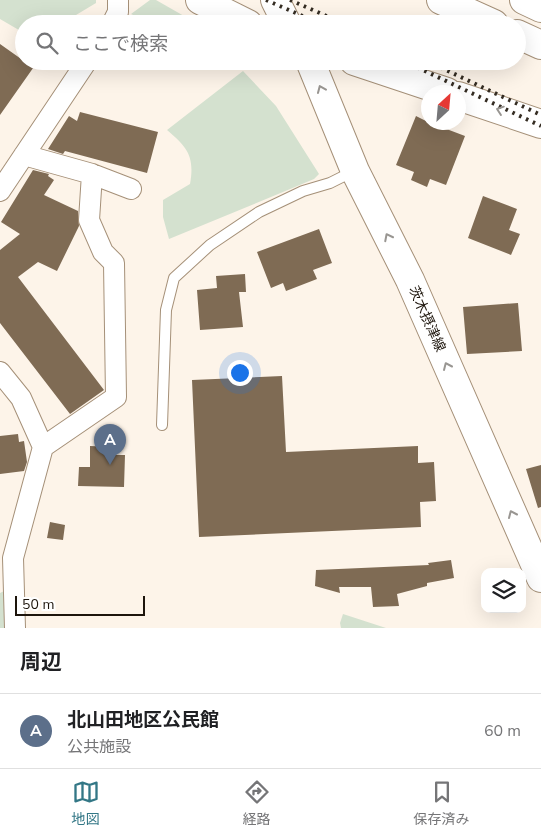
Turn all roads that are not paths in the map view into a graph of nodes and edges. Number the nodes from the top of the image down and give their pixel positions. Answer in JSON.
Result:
{"nodes":[{"id":1,"x":200,"y":0,"type":"edge"},
{"id":2,"x":274,"y":0,"type":"edge"},
{"id":3,"x":289,"y":0,"type":"edge"},
{"id":4,"x":441,"y":0,"type":"edge"},
{"id":5,"x":524,"y":0,"type":"edge"},
{"id":6,"x":541,"y":8,"type":"edge"},
{"id":7,"x":230,"y":15,"type":"edge"},
{"id":8,"x":282,"y":15,"type":"edge"},
{"id":9,"x":294,"y":15,"type":"edge"},
{"id":10,"x":474,"y":15,"type":"edge"},
{"id":11,"x":526,"y":38,"type":"edge"},
{"id":12,"x":541,"y":45,"type":"edge"},
{"id":13,"x":81,"y":70,"type":"edge"},
{"id":14,"x":314,"y":70,"type":"edge"},
{"id":15,"x":381,"y":70,"type":"edge"},
{"id":16,"x":426,"y":85,"type":"edge"},
{"id":17,"x":466,"y":99,"type":"edge"},
{"id":18,"x":541,"y":124,"type":"edge"},
{"id":19,"x":24,"y":155,"type":"junction"},
{"id":20,"x":355,"y":171,"type":"junction"},
{"id":21,"x":92,"y":174,"type":"junction"},
{"id":22,"x":132,"y":189,"type":"dead end"},
{"id":23,"x":0,"y":191,"type":"edge"},
{"id":24,"x":0,"y":372,"type":"edge"},
{"id":25,"x":162,"y":425,"type":"dead end"},
{"id":26,"x":43,"y":447,"type":"junction"},
{"id":27,"x":537,"y":568,"type":"edge"},
{"id":28,"x":15,"y":628,"type":"edge"}],
"edges":[{"from":1,"to":7,"type":"main road"},
{"from":2,"to":8,"type":"main road"},
{"from":3,"to":9,"type":"main road"},
{"from":4,"to":10,"type":"main road"},
{"from":5,"to":6,"type":"main road"},
{"from":11,"to":12,"type":"main road"},
{"from":13,"to":19,"type":"street"},
{"from":20,"to":14,"type":"main road","name":"茨木摂津線","one_way":true},
{"from":15,"to":16,"type":"main road"},
{"from":18,"to":17,"type":"main road","one_way":true},
{"from":19,"to":21,"type":"street"},
{"from":19,"to":23,"type":"street"},
{"from":20,"to":25,"type":"lane"},
{"from":27,"to":20,"type":"main road","name":"茨木摂津線","one_way":true},
{"from":21,"to":22,"type":"street"},
{"from":21,"to":26,"type":"street"},
{"from":24,"to":26,"type":"street"},
{"from":26,"to":28,"type":"street"}]}
